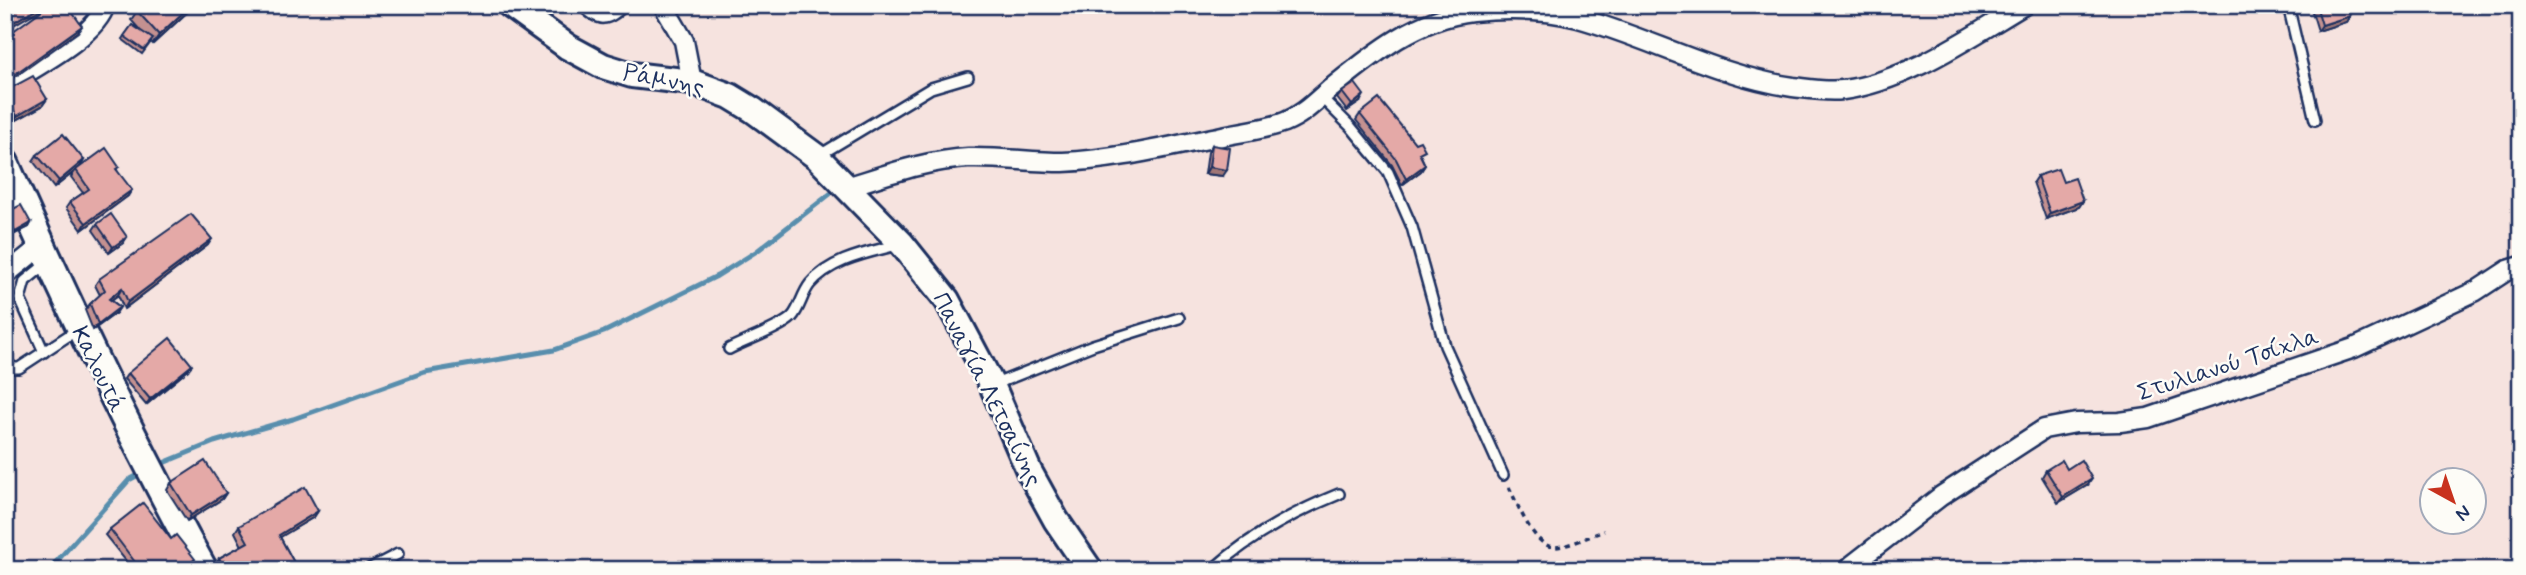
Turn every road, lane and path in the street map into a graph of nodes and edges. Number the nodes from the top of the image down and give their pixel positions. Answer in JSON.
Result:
{"nodes":[{"id":1,"x":105,"y":5,"type":"edge"},
{"id":2,"x":510,"y":5,"type":"edge"},
{"id":3,"x":581,"y":5,"type":"edge"},
{"id":4,"x":663,"y":5,"type":"edge"},
{"id":5,"x":2024,"y":5,"type":"edge"},
{"id":6,"x":2288,"y":5,"type":"edge"},
{"id":7,"x":624,"y":6,"type":"edge"},
{"id":8,"x":968,"y":77,"type":"dead end"},
{"id":9,"x":692,"y":82,"type":"junction"},
{"id":10,"x":5,"y":86,"type":"edge"},
{"id":11,"x":1321,"y":97,"type":"junction"},
{"id":12,"x":2315,"y":120,"type":"dead end"},
{"id":13,"x":817,"y":157,"type":"junction"},
{"id":14,"x":5,"y":163,"type":"edge"},
{"id":15,"x":846,"y":187,"type":"junction"},
{"id":16,"x":902,"y":244,"type":"junction"},
{"id":17,"x":45,"y":254,"type":"junction"},
{"id":18,"x":2521,"y":266,"type":"edge"},
{"id":19,"x":5,"y":275,"type":"edge"},
{"id":20,"x":1179,"y":318,"type":"dead end"},
{"id":21,"x":79,"y":329,"type":"junction"},
{"id":22,"x":729,"y":349,"type":"dead end"},
{"id":23,"x":44,"y":352,"type":"junction"},
{"id":24,"x":5,"y":362,"type":"edge"},
{"id":25,"x":992,"y":385,"type":"junction"},
{"id":26,"x":1503,"y":475,"type":"joint"},
{"id":27,"x":1339,"y":494,"type":"dead end"},
{"id":28,"x":1604,"y":531,"type":"dead end"},
{"id":29,"x":398,"y":554,"type":"dead end"},
{"id":30,"x":204,"y":570,"type":"edge"},
{"id":31,"x":367,"y":570,"type":"edge"},
{"id":32,"x":1090,"y":570,"type":"edge"},
{"id":33,"x":1212,"y":570,"type":"edge"},
{"id":34,"x":1850,"y":570,"type":"edge"}],
"edges":[{"from":1,"to":10,"type":"street"},
{"from":2,"to":9,"type":"main road","name":"Ράμνης"},
{"from":3,"to":7,"type":"lane"},
{"from":4,"to":9,"type":"street"},
{"from":5,"to":11,"type":"street"},
{"from":6,"to":12,"type":"lane"},
{"from":8,"to":13,"type":"lane"},
{"from":9,"to":13,"type":"main road","name":"Ράμνης"},
{"from":11,"to":15,"type":"street"},
{"from":11,"to":26,"type":"lane"},
{"from":13,"to":15,"type":"main road","name":"Ράμνης"},
{"from":14,"to":17,"type":"main road","name":"Καλουτά"},
{"from":15,"to":16,"type":"main road","name":"Παναγία Λετσαίνης"},
{"from":16,"to":22,"type":"lane"},
{"from":16,"to":25,"type":"main road","name":"Παναγία Λετσαίνης"},
{"from":17,"to":19,"type":"street"},
{"from":17,"to":21,"type":"main road","name":"Καλουτά"},
{"from":17,"to":23,"type":"lane"},
{"from":18,"to":34,"type":"street","name":"Στυλιανού Τσίχλα"},
{"from":20,"to":25,"type":"lane"},
{"from":21,"to":23,"type":"lane"},
{"from":21,"to":30,"type":"main road","name":"Καλουτά"},
{"from":23,"to":24,"type":"lane"},
{"from":25,"to":32,"type":"main road","name":"Παναγία Λετσαίνης"},
{"from":26,"to":28,"type":"path"},
{"from":27,"to":33,"type":"lane"},
{"from":29,"to":31,"type":"lane"}]}
